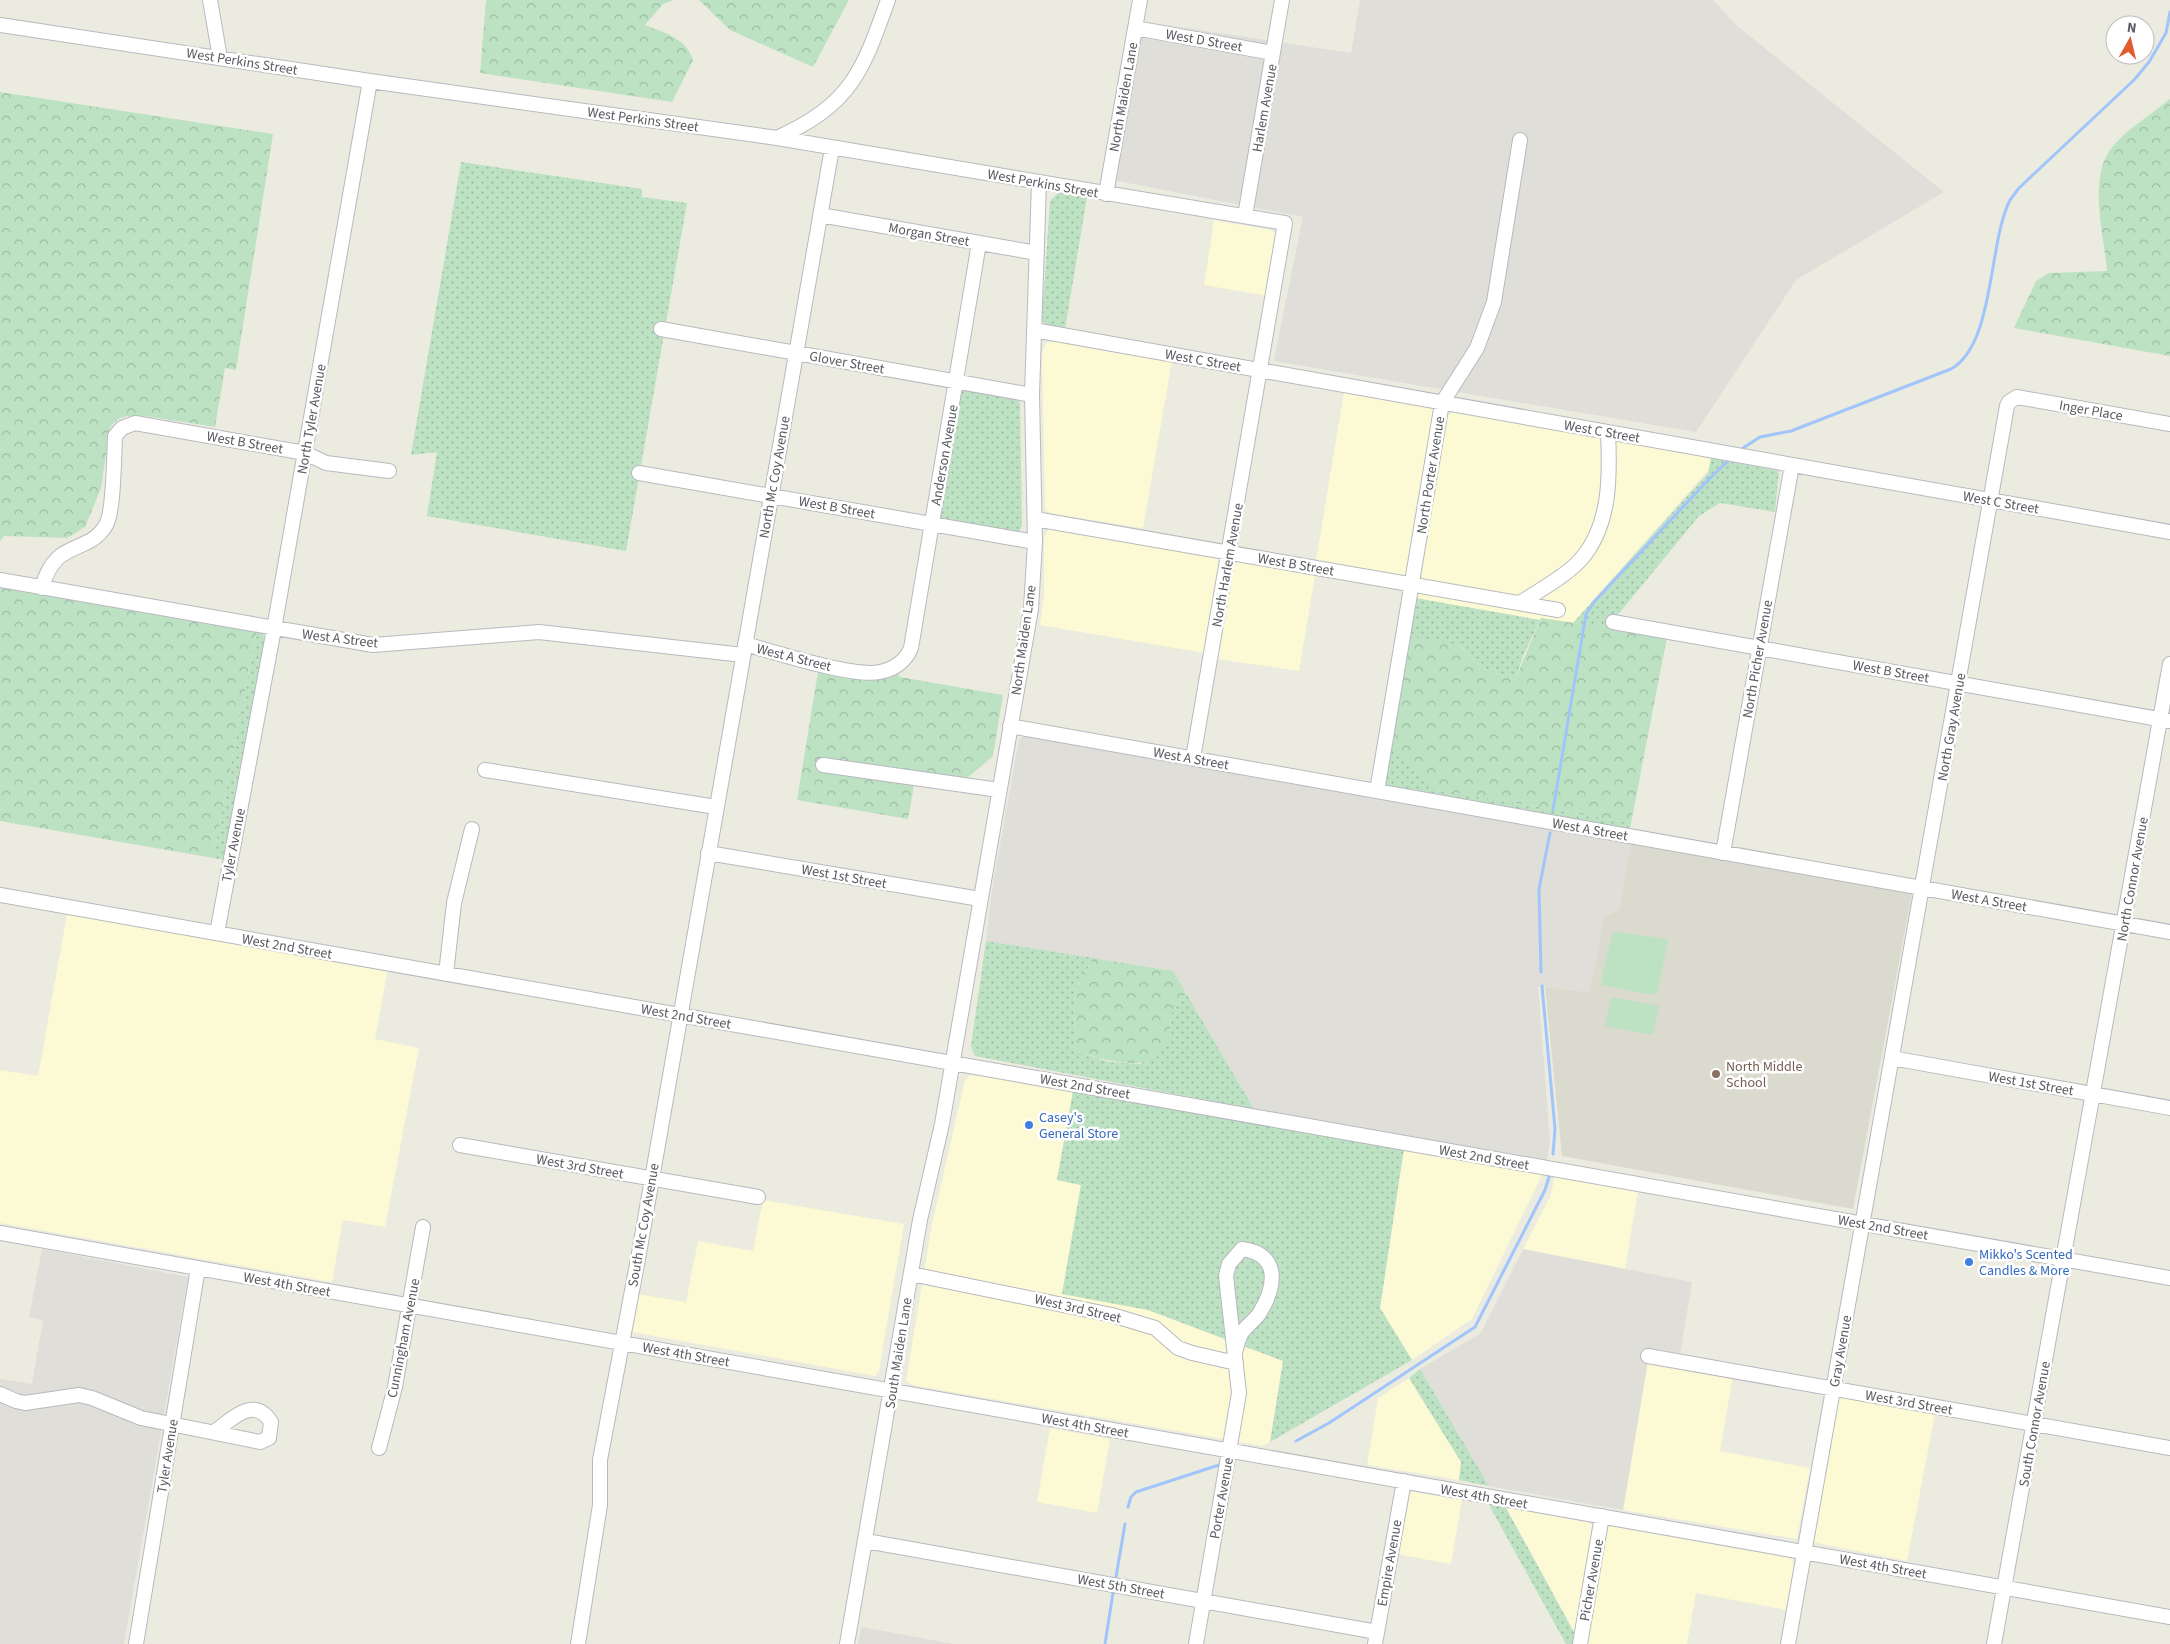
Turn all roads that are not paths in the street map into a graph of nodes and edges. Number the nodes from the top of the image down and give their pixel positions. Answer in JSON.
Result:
{"nodes":[{"id":1,"x":210,"y":0,"type":"edge"},
{"id":2,"x":888,"y":0,"type":"edge"},
{"id":3,"x":1140,"y":0,"type":"edge"},
{"id":4,"x":1282,"y":0,"type":"edge"},
{"id":5,"x":0,"y":24,"type":"edge"},
{"id":6,"x":1135,"y":28,"type":"junction"},
{"id":7,"x":1273,"y":53,"type":"junction"},
{"id":8,"x":220,"y":58,"type":"junction"},
{"id":9,"x":370,"y":81,"type":"junction"},
{"id":10,"x":777,"y":138,"type":"junction"},
{"id":11,"x":1520,"y":140,"type":"dead end"},
{"id":12,"x":832,"y":148,"type":"junction"},
{"id":13,"x":1039,"y":182,"type":"junction"},
{"id":14,"x":1106,"y":194,"type":"junction"},
{"id":15,"x":820,"y":215,"type":"junction"},
{"id":16,"x":1245,"y":216,"type":"junction"},
{"id":17,"x":979,"y":243,"type":"junction"},
{"id":18,"x":1037,"y":252,"type":"junction"},
{"id":19,"x":661,"y":329,"type":"dead end"},
{"id":20,"x":1034,"y":330,"type":"junction"},
{"id":21,"x":796,"y":353,"type":"junction"},
{"id":22,"x":1261,"y":371,"type":"junction"},
{"id":23,"x":956,"y":382,"type":"junction"},
{"id":24,"x":1032,"y":395,"type":"junction"},
{"id":25,"x":2012,"y":399,"type":"joint"},
{"id":26,"x":1442,"y":403,"type":"junction"},
{"id":27,"x":2170,"y":424,"type":"edge"},
{"id":28,"x":1608,"y":432,"type":"junction"},
{"id":29,"x":305,"y":453,"type":"junction"},
{"id":30,"x":1792,"y":465,"type":"junction"},
{"id":31,"x":389,"y":471,"type":"dead end"},
{"id":32,"x":639,"y":473,"type":"dead end"},
{"id":33,"x":771,"y":496,"type":"junction"},
{"id":34,"x":1990,"y":500,"type":"junction"},
{"id":35,"x":1035,"y":519,"type":"junction"},
{"id":36,"x":932,"y":524,"type":"junction"},
{"id":37,"x":2170,"y":532,"type":"edge"},
{"id":38,"x":1035,"y":542,"type":"junction"},
{"id":39,"x":1229,"y":552,"type":"junction"},
{"id":40,"x":0,"y":580,"type":"edge"},
{"id":41,"x":1412,"y":584,"type":"junction"},
{"id":42,"x":42,"y":588,"type":"junction"},
{"id":43,"x":1520,"y":603,"type":"junction"},
{"id":44,"x":1558,"y":610,"type":"dead end"},
{"id":45,"x":1613,"y":622,"type":"dead end"},
{"id":46,"x":274,"y":629,"type":"junction"},
{"id":47,"x":1758,"y":648,"type":"junction"},
{"id":48,"x":744,"y":650,"type":"junction"},
{"id":49,"x":900,"y":664,"type":"joint"},
{"id":50,"x":2170,"y":664,"type":"edge"},
{"id":51,"x":1959,"y":684,"type":"junction"},
{"id":52,"x":2165,"y":720,"type":"edge"},
{"id":53,"x":1010,"y":726,"type":"junction"},
{"id":54,"x":250,"y":756,"type":"joint"},
{"id":55,"x":1192,"y":758,"type":"junction"},
{"id":56,"x":823,"y":765,"type":"dead end"},
{"id":57,"x":485,"y":770,"type":"dead end"},
{"id":58,"x":999,"y":790,"type":"junction"},
{"id":59,"x":1377,"y":791,"type":"junction"},
{"id":60,"x":716,"y":807,"type":"junction"},
{"id":61,"x":472,"y":828,"type":"dead end"},
{"id":62,"x":1723,"y":852,"type":"junction"},
{"id":63,"x":708,"y":854,"type":"junction"},
{"id":64,"x":1922,"y":888,"type":"junction"},
{"id":65,"x":0,"y":895,"type":"edge"},
{"id":66,"x":980,"y":899,"type":"junction"},
{"id":67,"x":2124,"y":924,"type":"junction"},
{"id":68,"x":2170,"y":932,"type":"edge"},
{"id":69,"x":217,"y":933,"type":"junction"},
{"id":70,"x":446,"y":974,"type":"junction"},
{"id":71,"x":680,"y":1015,"type":"junction"},
{"id":72,"x":1892,"y":1058,"type":"junction"},
{"id":73,"x":953,"y":1063,"type":"junction"},
{"id":74,"x":2093,"y":1094,"type":"junction"},
{"id":75,"x":2170,"y":1108,"type":"edge"},
{"id":76,"x":460,"y":1145,"type":"dead end"},
{"id":77,"x":651,"y":1178,"type":"junction"},
{"id":78,"x":758,"y":1198,"type":"dead end"},
{"id":79,"x":1863,"y":1224,"type":"junction"},
{"id":80,"x":423,"y":1227,"type":"dead end"},
{"id":81,"x":1,"y":1234,"type":"edge"},
{"id":82,"x":2064,"y":1259,"type":"junction"},
{"id":83,"x":198,"y":1268,"type":"junction"},
{"id":84,"x":911,"y":1274,"type":"junction"},
{"id":85,"x":2170,"y":1278,"type":"edge"},
{"id":86,"x":410,"y":1306,"type":"junction"},
{"id":87,"x":622,"y":1343,"type":"junction"},
{"id":88,"x":1648,"y":1356,"type":"dead end"},
{"id":89,"x":1236,"y":1357,"type":"junction"},
{"id":90,"x":1833,"y":1388,"type":"junction"},
{"id":91,"x":892,"y":1391,"type":"junction"},
{"id":92,"x":0,"y":1394,"type":"edge"},
{"id":93,"x":172,"y":1424,"type":"junction"},
{"id":94,"x":2035,"y":1424,"type":"junction"},
{"id":95,"x":214,"y":1432,"type":"dead end"},
{"id":96,"x":379,"y":1448,"type":"dead end"},
{"id":97,"x":2170,"y":1448,"type":"edge"},
{"id":98,"x":1230,"y":1450,"type":"junction"},
{"id":99,"x":1404,"y":1482,"type":"junction"},
{"id":100,"x":1602,"y":1516,"type":"junction"},
{"id":101,"x":866,"y":1541,"type":"junction"},
{"id":102,"x":1804,"y":1552,"type":"junction"},
{"id":103,"x":2004,"y":1588,"type":"junction"},
{"id":104,"x":1204,"y":1601,"type":"junction"},
{"id":105,"x":2170,"y":1617,"type":"edge"},
{"id":106,"x":1376,"y":1638,"type":"edge"},
{"id":107,"x":136,"y":1644,"type":"edge"},
{"id":108,"x":578,"y":1644,"type":"edge"},
{"id":109,"x":847,"y":1644,"type":"edge"},
{"id":110,"x":1196,"y":1644,"type":"edge"},
{"id":111,"x":1580,"y":1644,"type":"edge"},
{"id":112,"x":1788,"y":1644,"type":"edge"},
{"id":113,"x":1994,"y":1644,"type":"edge"}],
"edges":[{"from":1,"to":8,"type":"street"},
{"from":2,"to":10,"type":"street"},
{"from":3,"to":6,"type":"street","name":"North Maiden Lane"},
{"from":4,"to":7,"type":"street","name":"Harlem Avenue"},
{"from":5,"to":8,"type":"street","name":"West Perkins Street"},
{"from":6,"to":7,"type":"street","name":"West D Street"},
{"from":6,"to":14,"type":"street","name":"North Maiden Lane"},
{"from":7,"to":16,"type":"street","name":"Harlem Avenue"},
{"from":8,"to":9,"type":"street","name":"West Perkins Street"},
{"from":9,"to":10,"type":"street","name":"West Perkins Street"},
{"from":9,"to":29,"type":"street","name":"North Tyler Avenue"},
{"from":10,"to":12,"type":"street","name":"West Perkins Street"},
{"from":11,"to":26,"type":"street","name":"North Porter Avenue"},
{"from":12,"to":13,"type":"street","name":"West Perkins Street"},
{"from":12,"to":15,"type":"street","name":"North Mc Coy Avenue"},
{"from":13,"to":14,"type":"street","name":"West Perkins Street"},
{"from":13,"to":18,"type":"street","name":"North Maiden Lane"},
{"from":14,"to":16,"type":"street","name":"West Perkins Street"},
{"from":15,"to":17,"type":"street","name":"Morgan Street"},
{"from":15,"to":21,"type":"street","name":"North Mc Coy Avenue"},
{"from":16,"to":22,"type":"street","name":"West Perkins Street"},
{"from":17,"to":18,"type":"street","name":"Morgan Street"},
{"from":17,"to":23,"type":"street","name":"Anderson Avenue"},
{"from":18,"to":20,"type":"street","name":"North Maiden Lane"},
{"from":19,"to":21,"type":"street","name":"Glover Street"},
{"from":20,"to":22,"type":"street","name":"West C Street"},
{"from":20,"to":24,"type":"street","name":"North Maiden Lane"},
{"from":21,"to":23,"type":"street","name":"Glover Street"},
{"from":21,"to":33,"type":"street","name":"North Mc Coy Avenue"},
{"from":22,"to":26,"type":"street","name":"West C Street"},
{"from":22,"to":39,"type":"street","name":"North Harlem Avenue"},
{"from":23,"to":24,"type":"street","name":"Glover Street"},
{"from":23,"to":36,"type":"street","name":"Anderson Avenue"},
{"from":24,"to":35,"type":"street","name":"North Maiden Lane"},
{"from":25,"to":27,"type":"street","name":"Inger Place"},
{"from":25,"to":34,"type":"street","name":"North Gray Avenue"},
{"from":26,"to":28,"type":"street","name":"West C Street"},
{"from":26,"to":41,"type":"street","name":"North Porter Avenue"},
{"from":28,"to":30,"type":"street","name":"West C Street"},
{"from":28,"to":43,"type":"street"},
{"from":29,"to":31,"type":"street","name":"West B Street"},
{"from":29,"to":42,"type":"street","name":"West B Street"},
{"from":29,"to":46,"type":"street","name":"North Tyler Avenue"},
{"from":30,"to":34,"type":"street","name":"West C Street"},
{"from":30,"to":47,"type":"street","name":"North Picher Avenue"},
{"from":32,"to":33,"type":"street","name":"West B Street"},
{"from":33,"to":36,"type":"street","name":"West B Street"},
{"from":33,"to":48,"type":"street","name":"North Mc Coy Avenue"},
{"from":34,"to":37,"type":"street","name":"West C Street"},
{"from":34,"to":51,"type":"street","name":"North Gray Avenue"},
{"from":35,"to":38,"type":"street","name":"North Maiden Lane"},
{"from":35,"to":39,"type":"street","name":"West B Street"},
{"from":36,"to":38,"type":"street","name":"West B Street"},
{"from":36,"to":49,"type":"street","name":"Anderson Avenue"},
{"from":38,"to":53,"type":"street","name":"North Maiden Lane"},
{"from":39,"to":41,"type":"street","name":"West B Street"},
{"from":39,"to":55,"type":"street","name":"North Harlem Avenue"},
{"from":40,"to":42,"type":"street","name":"West A Street"},
{"from":41,"to":43,"type":"street","name":"West B Street"},
{"from":41,"to":59,"type":"street","name":"North Porter Avenue"},
{"from":42,"to":46,"type":"street","name":"West A Street"},
{"from":43,"to":44,"type":"street","name":"West B Street"},
{"from":45,"to":47,"type":"street","name":"West B Street"},
{"from":46,"to":48,"type":"street","name":"West A Street"},
{"from":46,"to":54,"type":"street","name":"North Tyler Avenue"},
{"from":47,"to":51,"type":"street","name":"West B Street"},
{"from":47,"to":62,"type":"street","name":"North Picher Avenue"},
{"from":48,"to":49,"type":"street","name":"West A Street"},
{"from":48,"to":60,"type":"street","name":"North Mc Coy Avenue"},
{"from":50,"to":52,"type":"street","name":"North Connor Avenue"},
{"from":51,"to":52,"type":"street","name":"West B Street"},
{"from":51,"to":64,"type":"street","name":"North Gray Avenue"},
{"from":52,"to":67,"type":"street","name":"North Connor Avenue"},
{"from":53,"to":55,"type":"street","name":"West A Street"},
{"from":53,"to":58,"type":"street","name":"North Maiden Lane"},
{"from":54,"to":69,"type":"street","name":"Tyler Avenue"},
{"from":55,"to":59,"type":"street","name":"West A Street"},
{"from":56,"to":58,"type":"street"},
{"from":57,"to":60,"type":"street"},
{"from":58,"to":66,"type":"street","name":"North Maiden Lane"},
{"from":59,"to":62,"type":"street","name":"West A Street"},
{"from":60,"to":63,"type":"street","name":"South Mc Coy Avenue"},
{"from":61,"to":70,"type":"street"},
{"from":62,"to":64,"type":"street","name":"West A Street"},
{"from":63,"to":66,"type":"street","name":"West 1st Street"},
{"from":63,"to":71,"type":"street","name":"South Mc Coy Avenue"},
{"from":64,"to":67,"type":"street","name":"West A Street"},
{"from":64,"to":72,"type":"street","name":"North Gray Avenue"},
{"from":65,"to":69,"type":"street","name":"West 2nd Street"},
{"from":66,"to":73,"type":"street","name":"North Maiden Lane"},
{"from":67,"to":68,"type":"street","name":"West A Street"},
{"from":67,"to":74,"type":"street","name":"North Connor Avenue"},
{"from":69,"to":70,"type":"street","name":"West 2nd Street"},
{"from":70,"to":71,"type":"street","name":"West 2nd Street"},
{"from":71,"to":73,"type":"street","name":"West 2nd Street"},
{"from":71,"to":77,"type":"street","name":"South Mc Coy Avenue"},
{"from":72,"to":74,"type":"street","name":"West 1st Street"},
{"from":72,"to":79,"type":"street","name":"Gray Avenue"},
{"from":73,"to":79,"type":"street","name":"West 2nd Street"},
{"from":73,"to":84,"type":"street","name":"South Maiden Lane"},
{"from":74,"to":75,"type":"street","name":"West 1st Street"},
{"from":74,"to":82,"type":"street","name":"North Connor Avenue"},
{"from":76,"to":77,"type":"street","name":"West 3rd Street"},
{"from":77,"to":78,"type":"street","name":"West 3rd Street"},
{"from":77,"to":87,"type":"street","name":"South Mc Coy Avenue"},
{"from":79,"to":82,"type":"street","name":"West 2nd Street"},
{"from":79,"to":90,"type":"street","name":"Gray Avenue"},
{"from":80,"to":86,"type":"street","name":"Cunningham Avenue"},
{"from":81,"to":83,"type":"street","name":"West 4th Street"},
{"from":82,"to":85,"type":"street","name":"West 2nd Street"},
{"from":82,"to":94,"type":"street","name":"South Connor Avenue"},
{"from":83,"to":86,"type":"street","name":"West 4th Street"},
{"from":83,"to":93,"type":"street","name":"Tyler Avenue"},
{"from":84,"to":89,"type":"street","name":"West 3rd Street"},
{"from":84,"to":91,"type":"street","name":"South Maiden Lane"},
{"from":86,"to":87,"type":"street","name":"West 4th Street"},
{"from":86,"to":96,"type":"street","name":"Cunningham Avenue"},
{"from":87,"to":91,"type":"street","name":"West 4th Street"},
{"from":87,"to":108,"type":"street","name":"South Mc Coy Avenue"},
{"from":88,"to":90,"type":"street","name":"West 3rd Street"},
{"from":89,"to":89,"type":"street","name":"Porter Avenue"},
{"from":89,"to":98,"type":"street","name":"Porter Avenue"},
{"from":90,"to":94,"type":"street","name":"West 3rd Street"},
{"from":90,"to":102,"type":"street","name":"Gray Avenue"},
{"from":91,"to":98,"type":"street","name":"West 4th Street"},
{"from":91,"to":101,"type":"street","name":"South Maiden Lane"},
{"from":92,"to":93,"type":"street"},
{"from":93,"to":95,"type":"street"},
{"from":93,"to":107,"type":"street","name":"Tyler Avenue"},
{"from":94,"to":97,"type":"street","name":"West 3rd Street"},
{"from":94,"to":103,"type":"street","name":"South Connor Avenue"},
{"from":98,"to":99,"type":"street","name":"West 4th Street"},
{"from":98,"to":104,"type":"street","name":"Porter Avenue"},
{"from":99,"to":100,"type":"street","name":"West 4th Street"},
{"from":99,"to":106,"type":"street","name":"Empire Avenue"},
{"from":100,"to":102,"type":"street","name":"West 4th Street"},
{"from":100,"to":111,"type":"street","name":"Picher Avenue"},
{"from":101,"to":104,"type":"street","name":"West 5th Street"},
{"from":101,"to":109,"type":"street","name":"South Maiden Lane"},
{"from":102,"to":103,"type":"street","name":"West 4th Street"},
{"from":102,"to":112,"type":"street","name":"Gray Avenue"},
{"from":103,"to":105,"type":"street","name":"West 4th Street"},
{"from":103,"to":113,"type":"street","name":"South Connor Avenue"},
{"from":104,"to":106,"type":"street","name":"West 5th Street"},
{"from":104,"to":110,"type":"street","name":"Porter Avenue"}]}
